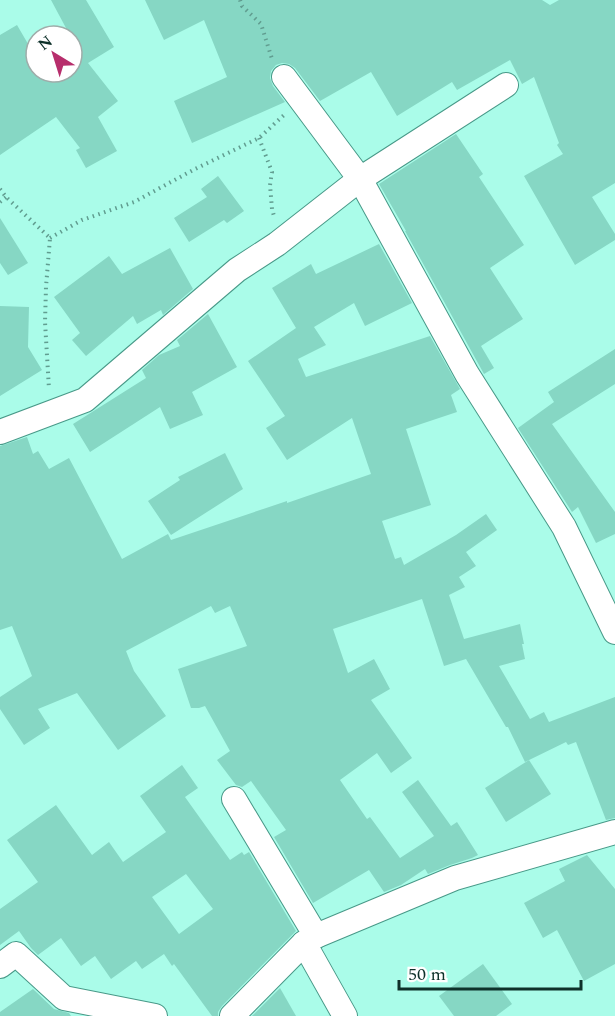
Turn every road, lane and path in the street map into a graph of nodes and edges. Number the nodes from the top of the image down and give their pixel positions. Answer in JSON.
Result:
{"nodes":[{"id":1,"x":284,"y":77,"type":"dead end"},
{"id":2,"x":506,"y":85,"type":"dead end"},
{"id":3,"x":360,"y":179,"type":"junction"},
{"id":4,"x":0,"y":189,"type":"edge"},
{"id":5,"x":6,"y":197,"type":"junction"},
{"id":6,"x":0,"y":202,"type":"edge"},
{"id":7,"x":50,"y":238,"type":"junction"},
{"id":8,"x":277,"y":244,"type":"junction"},
{"id":9,"x":51,"y":413,"type":"junction"},
{"id":10,"x":0,"y":432,"type":"edge"},
{"id":11,"x":615,"y":632,"type":"edge"},
{"id":12,"x":234,"y":799,"type":"dead end"},
{"id":13,"x":615,"y":832,"type":"edge"},
{"id":14,"x":310,"y":940,"type":"junction"},
{"id":15,"x":0,"y":966,"type":"edge"},
{"id":16,"x":155,"y":1016,"type":"edge"},
{"id":17,"x":232,"y":1016,"type":"edge"},
{"id":18,"x":345,"y":1016,"type":"edge"}],
"edges":[{"from":1,"to":3,"type":"street"},
{"from":2,"to":3,"type":"street"},
{"from":3,"to":8,"type":"street"},
{"from":3,"to":11,"type":"street"},
{"from":4,"to":5,"type":"path"},
{"from":5,"to":6,"type":"path"},
{"from":5,"to":7,"type":"path"},
{"from":7,"to":8,"type":"path"},
{"from":7,"to":9,"type":"path"},
{"from":8,"to":9,"type":"street"},
{"from":9,"to":10,"type":"street"},
{"from":12,"to":14,"type":"street"},
{"from":13,"to":14,"type":"street"},
{"from":14,"to":17,"type":"street"},
{"from":14,"to":18,"type":"street"},
{"from":15,"to":16,"type":"street"}]}
